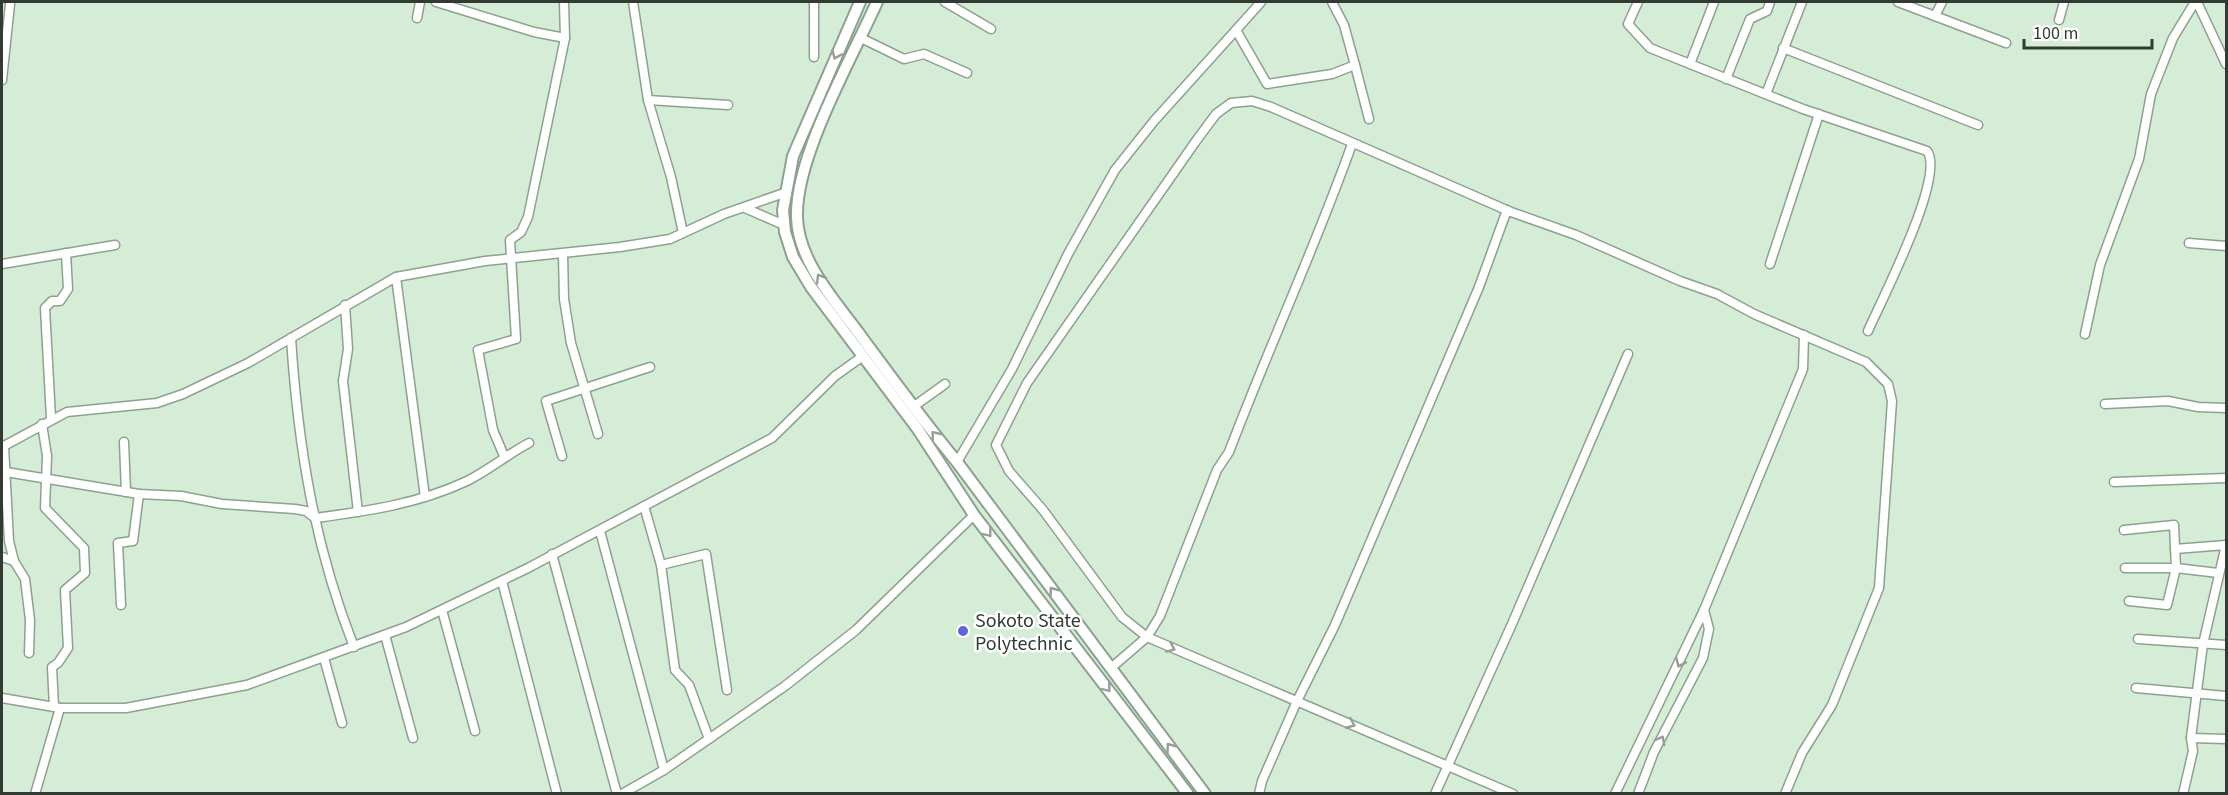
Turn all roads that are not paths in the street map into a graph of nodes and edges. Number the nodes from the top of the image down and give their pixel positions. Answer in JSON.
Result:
{"nodes":[{"id":1,"x":420,"y":2,"type":"edge"},
{"id":2,"x":436,"y":2,"type":"edge"},
{"id":3,"x":564,"y":2,"type":"edge"},
{"id":4,"x":633,"y":2,"type":"edge"},
{"id":5,"x":814,"y":2,"type":"edge"},
{"id":6,"x":860,"y":2,"type":"edge"},
{"id":7,"x":877,"y":2,"type":"edge"},
{"id":8,"x":945,"y":2,"type":"edge"},
{"id":9,"x":1261,"y":2,"type":"edge"},
{"id":10,"x":1332,"y":2,"type":"edge"},
{"id":11,"x":1638,"y":2,"type":"edge"},
{"id":12,"x":1714,"y":2,"type":"edge"},
{"id":13,"x":1770,"y":2,"type":"edge"},
{"id":14,"x":1802,"y":2,"type":"edge"},
{"id":15,"x":1898,"y":2,"type":"edge"},
{"id":16,"x":1942,"y":2,"type":"edge"},
{"id":17,"x":2064,"y":2,"type":"edge"},
{"id":18,"x":2196,"y":2,"type":"edge"},
{"id":19,"x":7,"y":3,"type":"edge"},
{"id":20,"x":1935,"y":16,"type":"junction"},
{"id":21,"x":417,"y":18,"type":"dead end"},
{"id":22,"x":2059,"y":20,"type":"dead end"},
{"id":23,"x":991,"y":29,"type":"dead end"},
{"id":24,"x":1236,"y":30,"type":"junction"},
{"id":25,"x":565,"y":38,"type":"junction"},
{"id":26,"x":861,"y":38,"type":"junction"},
{"id":27,"x":2006,"y":43,"type":"dead end"},
{"id":28,"x":1784,"y":48,"type":"junction"},
{"id":29,"x":814,"y":57,"type":"dead end"},
{"id":30,"x":2226,"y":63,"type":"edge"},
{"id":31,"x":1690,"y":64,"type":"junction"},
{"id":32,"x":1355,"y":65,"type":"junction"},
{"id":33,"x":967,"y":73,"type":"dead end"},
{"id":34,"x":1726,"y":79,"type":"junction"},
{"id":35,"x":2,"y":81,"type":"edge"},
{"id":36,"x":1766,"y":94,"type":"junction"},
{"id":37,"x":648,"y":99,"type":"junction"},
{"id":38,"x":728,"y":105,"type":"dead end"},
{"id":39,"x":1819,"y":114,"type":"junction"},
{"id":40,"x":1370,"y":119,"type":"dead end"},
{"id":41,"x":1978,"y":125,"type":"dead end"},
{"id":42,"x":1352,"y":144,"type":"junction"},
{"id":43,"x":784,"y":193,"type":"junction"},
{"id":44,"x":745,"y":208,"type":"junction"},
{"id":45,"x":1507,"y":210,"type":"junction"},
{"id":46,"x":784,"y":225,"type":"junction"},
{"id":47,"x":683,"y":233,"type":"junction"},
{"id":48,"x":2189,"y":243,"type":"dead end"},
{"id":49,"x":115,"y":245,"type":"dead end"},
{"id":50,"x":2226,"y":246,"type":"edge"},
{"id":51,"x":66,"y":253,"type":"junction"},
{"id":52,"x":563,"y":254,"type":"junction"},
{"id":53,"x":509,"y":260,"type":"junction"},
{"id":54,"x":2,"y":264,"type":"edge"},
{"id":55,"x":1770,"y":264,"type":"dead end"},
{"id":56,"x":396,"y":277,"type":"junction"},
{"id":57,"x":345,"y":305,"type":"junction"},
{"id":58,"x":1868,"y":331,"type":"dead end"},
{"id":59,"x":2085,"y":334,"type":"dead end"},
{"id":60,"x":1804,"y":335,"type":"junction"},
{"id":61,"x":291,"y":338,"type":"junction"},
{"id":62,"x":1628,"y":354,"type":"dead end"},
{"id":63,"x":863,"y":356,"type":"junction"},
{"id":64,"x":650,"y":367,"type":"dead end"},
{"id":65,"x":945,"y":384,"type":"dead end"},
{"id":66,"x":585,"y":390,"type":"junction"},
{"id":67,"x":2105,"y":404,"type":"dead end"},
{"id":68,"x":913,"y":407,"type":"junction"},
{"id":69,"x":2226,"y":408,"type":"edge"},
{"id":70,"x":51,"y":418,"type":"junction"},
{"id":71,"x":42,"y":424,"type":"junction"},
{"id":72,"x":598,"y":434,"type":"dead end"},
{"id":73,"x":124,"y":442,"type":"dead end"},
{"id":74,"x":529,"y":442,"type":"dead end"},
{"id":75,"x":2,"y":446,"type":"edge"},
{"id":76,"x":504,"y":456,"type":"junction"},
{"id":77,"x":562,"y":456,"type":"dead end"},
{"id":78,"x":957,"y":462,"type":"junction"},
{"id":79,"x":6,"y":472,"type":"junction"},
{"id":80,"x":2226,"y":478,"type":"edge"},
{"id":81,"x":47,"y":480,"type":"junction"},
{"id":82,"x":2114,"y":482,"type":"dead end"},
{"id":83,"x":126,"y":492,"type":"junction"},
{"id":84,"x":139,"y":494,"type":"junction"},
{"id":85,"x":425,"y":497,"type":"junction"},
{"id":86,"x":644,"y":506,"type":"junction"},
{"id":87,"x":358,"y":512,"type":"junction"},
{"id":88,"x":974,"y":515,"type":"junction"},
{"id":89,"x":315,"y":518,"type":"junction"},
{"id":90,"x":2124,"y":530,"type":"dead end"},
{"id":91,"x":600,"y":531,"type":"junction"},
{"id":92,"x":5,"y":543,"type":"edge"},
{"id":93,"x":2175,"y":549,"type":"junction"},
{"id":94,"x":2225,"y":553,"type":"edge"},
{"id":95,"x":552,"y":555,"type":"junction"},
{"id":96,"x":2,"y":557,"type":"edge"},
{"id":97,"x":14,"y":561,"type":"junction"},
{"id":98,"x":661,"y":565,"type":"junction"},
{"id":99,"x":2125,"y":568,"type":"dead end"},
{"id":100,"x":2176,"y":568,"type":"junction"},
{"id":101,"x":2218,"y":573,"type":"junction"},
{"id":102,"x":502,"y":581,"type":"junction"},
{"id":103,"x":2129,"y":601,"type":"dead end"},
{"id":104,"x":121,"y":605,"type":"dead end"},
{"id":105,"x":442,"y":610,"type":"junction"},
{"id":106,"x":1704,"y":610,"type":"junction"},
{"id":107,"x":385,"y":635,"type":"junction"},
{"id":108,"x":1147,"y":637,"type":"junction"},
{"id":109,"x":2138,"y":639,"type":"dead end"},
{"id":110,"x":2203,"y":644,"type":"junction"},
{"id":111,"x":2226,"y":645,"type":"edge"},
{"id":112,"x":354,"y":647,"type":"junction"},
{"id":113,"x":29,"y":653,"type":"dead end"},
{"id":114,"x":324,"y":658,"type":"junction"},
{"id":115,"x":1111,"y":668,"type":"junction"},
{"id":116,"x":2136,"y":688,"type":"dead end"},
{"id":117,"x":727,"y":690,"type":"dead end"},
{"id":118,"x":2195,"y":693,"type":"junction"},
{"id":119,"x":2226,"y":696,"type":"edge"},
{"id":120,"x":2,"y":698,"type":"edge"},
{"id":121,"x":1297,"y":701,"type":"junction"},
{"id":122,"x":57,"y":708,"type":"junction"},
{"id":123,"x":342,"y":723,"type":"dead end"},
{"id":124,"x":475,"y":731,"type":"dead end"},
{"id":125,"x":413,"y":738,"type":"dead end"},
{"id":126,"x":2191,"y":738,"type":"junction"},
{"id":127,"x":710,"y":739,"type":"junction"},
{"id":128,"x":2226,"y":739,"type":"edge"},
{"id":129,"x":1447,"y":766,"type":"junction"},
{"id":130,"x":664,"y":770,"type":"junction"},
{"id":131,"x":35,"y":794,"type":"edge"},
{"id":132,"x":557,"y":794,"type":"edge"},
{"id":133,"x":617,"y":794,"type":"edge"},
{"id":134,"x":622,"y":794,"type":"edge"},
{"id":135,"x":1188,"y":794,"type":"edge"},
{"id":136,"x":1205,"y":794,"type":"edge"},
{"id":137,"x":1259,"y":794,"type":"edge"},
{"id":138,"x":1435,"y":794,"type":"edge"},
{"id":139,"x":1513,"y":794,"type":"edge"},
{"id":140,"x":1615,"y":794,"type":"edge"},
{"id":141,"x":1638,"y":794,"type":"edge"},
{"id":142,"x":1785,"y":794,"type":"edge"},
{"id":143,"x":2183,"y":794,"type":"edge"}],
"edges":[{"from":1,"to":21,"type":"street"},
{"from":2,"to":25,"type":"street"},
{"from":3,"to":25,"type":"street"},
{"from":4,"to":37,"type":"street"},
{"from":5,"to":29,"type":"street"},
{"from":6,"to":43,"type":"street","one_way":true},
{"from":7,"to":26,"type":"street"},
{"from":8,"to":23,"type":"street"},
{"from":9,"to":24,"type":"street"},
{"from":10,"to":32,"type":"street"},
{"from":11,"to":31,"type":"street"},
{"from":12,"to":31,"type":"street"},
{"from":13,"to":34,"type":"street"},
{"from":14,"to":28,"type":"street"},
{"from":15,"to":20,"type":"street"},
{"from":16,"to":20,"type":"street"},
{"from":17,"to":22,"type":"street"},
{"from":18,"to":30,"type":"street"},
{"from":18,"to":59,"type":"street"},
{"from":19,"to":35,"type":"street"},
{"from":20,"to":27,"type":"street"},
{"from":24,"to":32,"type":"street"},
{"from":24,"to":78,"type":"street"},
{"from":25,"to":53,"type":"street"},
{"from":26,"to":33,"type":"street"},
{"from":68,"to":26,"type":"street","one_way":true},
{"from":28,"to":36,"type":"street"},
{"from":28,"to":41,"type":"street"},
{"from":31,"to":34,"type":"street"},
{"from":32,"to":40,"type":"street"},
{"from":34,"to":36,"type":"street"},
{"from":36,"to":39,"type":"street"},
{"from":37,"to":38,"type":"street"},
{"from":37,"to":47,"type":"street"},
{"from":39,"to":55,"type":"street"},
{"from":39,"to":58,"type":"street"},
{"from":42,"to":45,"type":"street"},
{"from":42,"to":108,"type":"street"},
{"from":42,"to":108,"type":"street"},
{"from":43,"to":44,"type":"street"},
{"from":43,"to":46,"type":"street"},
{"from":44,"to":46,"type":"street"},
{"from":44,"to":47,"type":"street"},
{"from":45,"to":60,"type":"street"},
{"from":45,"to":121,"type":"street"},
{"from":46,"to":63,"type":"street"},
{"from":47,"to":52,"type":"street"},
{"from":48,"to":50,"type":"street"},
{"from":49,"to":51,"type":"street"},
{"from":51,"to":54,"type":"street"},
{"from":51,"to":70,"type":"street"},
{"from":52,"to":53,"type":"street"},
{"from":52,"to":66,"type":"street"},
{"from":53,"to":56,"type":"street"},
{"from":53,"to":76,"type":"street"},
{"from":56,"to":57,"type":"street"},
{"from":56,"to":85,"type":"street"},
{"from":57,"to":61,"type":"street"},
{"from":57,"to":87,"type":"street"},
{"from":60,"to":106,"type":"street"},
{"from":60,"to":142,"type":"street"},
{"from":61,"to":70,"type":"street"},
{"from":61,"to":89,"type":"street"},
{"from":62,"to":129,"type":"street"},
{"from":63,"to":86,"type":"street"},
{"from":63,"to":88,"type":"street"},
{"from":64,"to":66,"type":"street"},
{"from":65,"to":68,"type":"street"},
{"from":66,"to":72,"type":"street"},
{"from":66,"to":77,"type":"street"},
{"from":67,"to":69,"type":"street"},
{"from":78,"to":68,"type":"street","one_way":true},
{"from":70,"to":71,"type":"street"},
{"from":71,"to":75,"type":"street"},
{"from":71,"to":81,"type":"street"},
{"from":73,"to":83,"type":"street"},
{"from":74,"to":76,"type":"street"},
{"from":75,"to":79,"type":"street"},
{"from":76,"to":85,"type":"street"},
{"from":115,"to":78,"type":"street","one_way":true},
{"from":79,"to":81,"type":"street"},
{"from":79,"to":92,"type":"street"},
{"from":80,"to":82,"type":"street"},
{"from":81,"to":83,"type":"street"},
{"from":81,"to":122,"type":"street"},
{"from":83,"to":84,"type":"street"},
{"from":84,"to":89,"type":"street"},
{"from":84,"to":104,"type":"street"},
{"from":85,"to":87,"type":"street"},
{"from":86,"to":91,"type":"street"},
{"from":86,"to":98,"type":"street"},
{"from":87,"to":89,"type":"street"},
{"from":88,"to":127,"type":"street"},
{"from":88,"to":135,"type":"street","one_way":true},
{"from":89,"to":112,"type":"street"},
{"from":90,"to":93,"type":"street"},
{"from":91,"to":95,"type":"street"},
{"from":91,"to":130,"type":"street"},
{"from":92,"to":97,"type":"street"},
{"from":93,"to":94,"type":"street"},
{"from":93,"to":100,"type":"street"},
{"from":94,"to":101,"type":"street"},
{"from":95,"to":102,"type":"street"},
{"from":95,"to":133,"type":"street"},
{"from":96,"to":97,"type":"street"},
{"from":97,"to":113,"type":"street"},
{"from":98,"to":117,"type":"street"},
{"from":98,"to":127,"type":"street"},
{"from":99,"to":100,"type":"street"},
{"from":100,"to":101,"type":"street"},
{"from":100,"to":103,"type":"street"},
{"from":101,"to":110,"type":"street"},
{"from":102,"to":105,"type":"street"},
{"from":102,"to":132,"type":"street"},
{"from":105,"to":107,"type":"street"},
{"from":105,"to":124,"type":"street"},
{"from":106,"to":140,"type":"street","one_way":true},
{"from":141,"to":106,"type":"street","one_way":true},
{"from":107,"to":112,"type":"street"},
{"from":107,"to":125,"type":"street"},
{"from":108,"to":115,"type":"street"},
{"from":108,"to":121,"type":"street","one_way":true},
{"from":109,"to":110,"type":"street"},
{"from":110,"to":111,"type":"street"},
{"from":110,"to":118,"type":"street"},
{"from":112,"to":114,"type":"street"},
{"from":114,"to":122,"type":"street"},
{"from":114,"to":123,"type":"street"},
{"from":136,"to":115,"type":"street","one_way":true},
{"from":116,"to":118,"type":"street"},
{"from":118,"to":119,"type":"street"},
{"from":118,"to":126,"type":"street"},
{"from":120,"to":122,"type":"street"},
{"from":121,"to":129,"type":"street","one_way":true},
{"from":121,"to":137,"type":"street"},
{"from":122,"to":131,"type":"street"},
{"from":126,"to":128,"type":"street"},
{"from":126,"to":143,"type":"street"},
{"from":127,"to":130,"type":"street"},
{"from":129,"to":138,"type":"street"},
{"from":129,"to":139,"type":"street"},
{"from":130,"to":134,"type":"street"}]}
